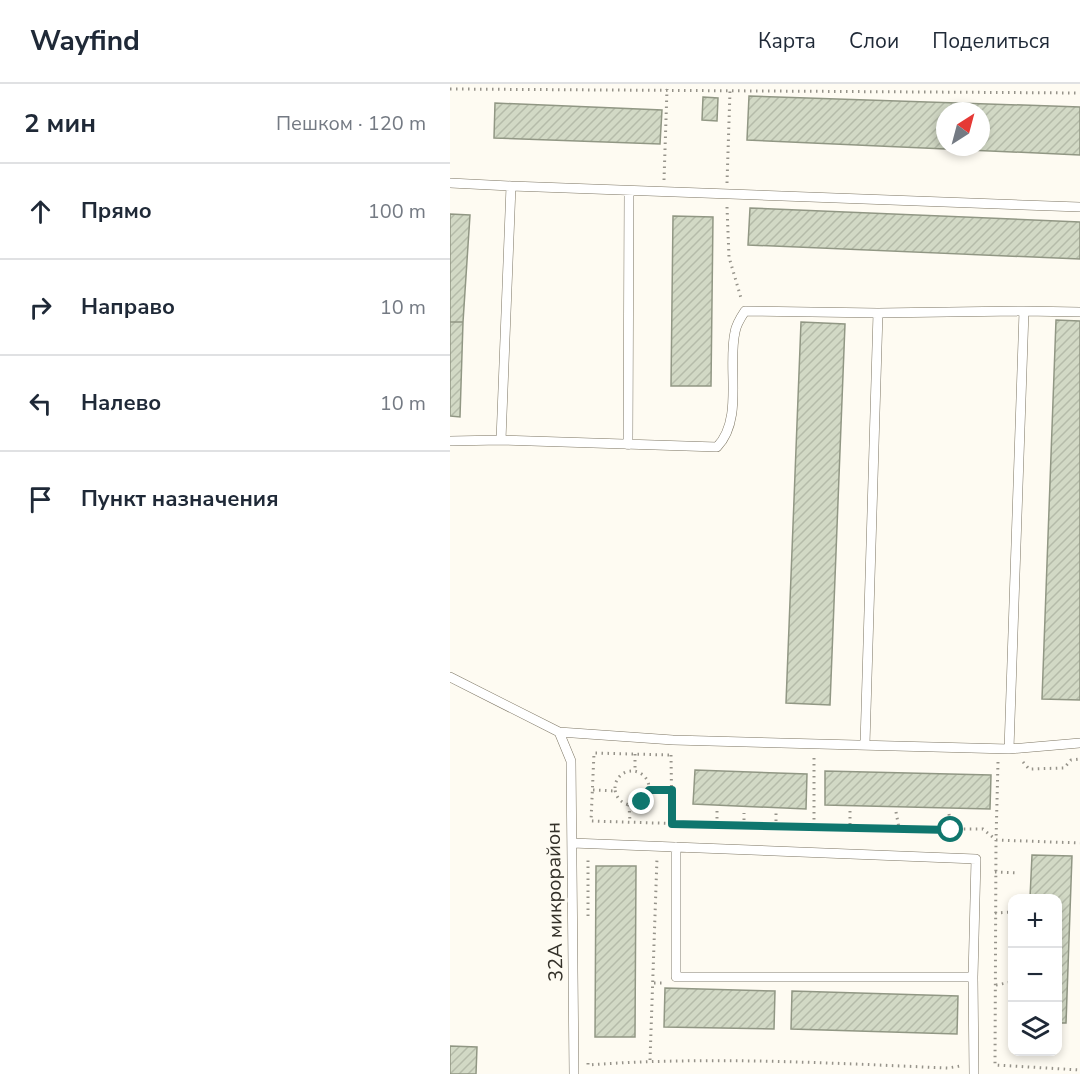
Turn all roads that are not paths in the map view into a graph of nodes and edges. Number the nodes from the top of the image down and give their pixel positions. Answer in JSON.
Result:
{"nodes":[{"id":1,"x":450,"y":183,"type":"edge"},
{"id":2,"x":511,"y":186,"type":"junction"},
{"id":3,"x":629,"y":191,"type":"junction"},
{"id":4,"x":1080,"y":207,"type":"edge"},
{"id":5,"x":1024,"y":311,"type":"junction"},
{"id":6,"x":1080,"y":312,"type":"edge"},
{"id":7,"x":878,"y":313,"type":"junction"},
{"id":8,"x":501,"y":440,"type":"junction"},
{"id":9,"x":450,"y":441,"type":"edge"},
{"id":10,"x":628,"y":445,"type":"junction"},
{"id":11,"x":450,"y":677,"type":"edge"},
{"id":12,"x":559,"y":732,"type":"junction"},
{"id":13,"x":865,"y":744,"type":"junction"},
{"id":14,"x":1080,"y":744,"type":"edge"},
{"id":15,"x":1009,"y":749,"type":"junction"},
{"id":16,"x":572,"y":843,"type":"junction"},
{"id":17,"x":676,"y":847,"type":"junction"},
{"id":18,"x":973,"y":977,"type":"junction"},
{"id":19,"x":574,"y":1074,"type":"edge"},
{"id":20,"x":974,"y":1074,"type":"edge"}],
"edges":[{"from":1,"to":2,"type":"lane"},
{"from":2,"to":3,"type":"lane"},
{"from":2,"to":8,"type":"lane"},
{"from":3,"to":4,"type":"lane"},
{"from":3,"to":10,"type":"lane"},
{"from":5,"to":6,"type":"lane"},
{"from":5,"to":7,"type":"lane"},
{"from":5,"to":15,"type":"lane"},
{"from":7,"to":10,"type":"lane"},
{"from":7,"to":13,"type":"lane"},
{"from":8,"to":9,"type":"lane"},
{"from":8,"to":10,"type":"lane"},
{"from":11,"to":12,"type":"lane"},
{"from":12,"to":13,"type":"lane"},
{"from":12,"to":16,"type":"lane","name":"32А микрорайон"},
{"from":13,"to":15,"type":"lane"},
{"from":14,"to":15,"type":"lane"},
{"from":16,"to":17,"type":"lane"},
{"from":16,"to":19,"type":"lane","name":"32А микрорайон"},
{"from":17,"to":18,"type":"lane"},
{"from":17,"to":18,"type":"lane"},
{"from":18,"to":20,"type":"lane"}]}
